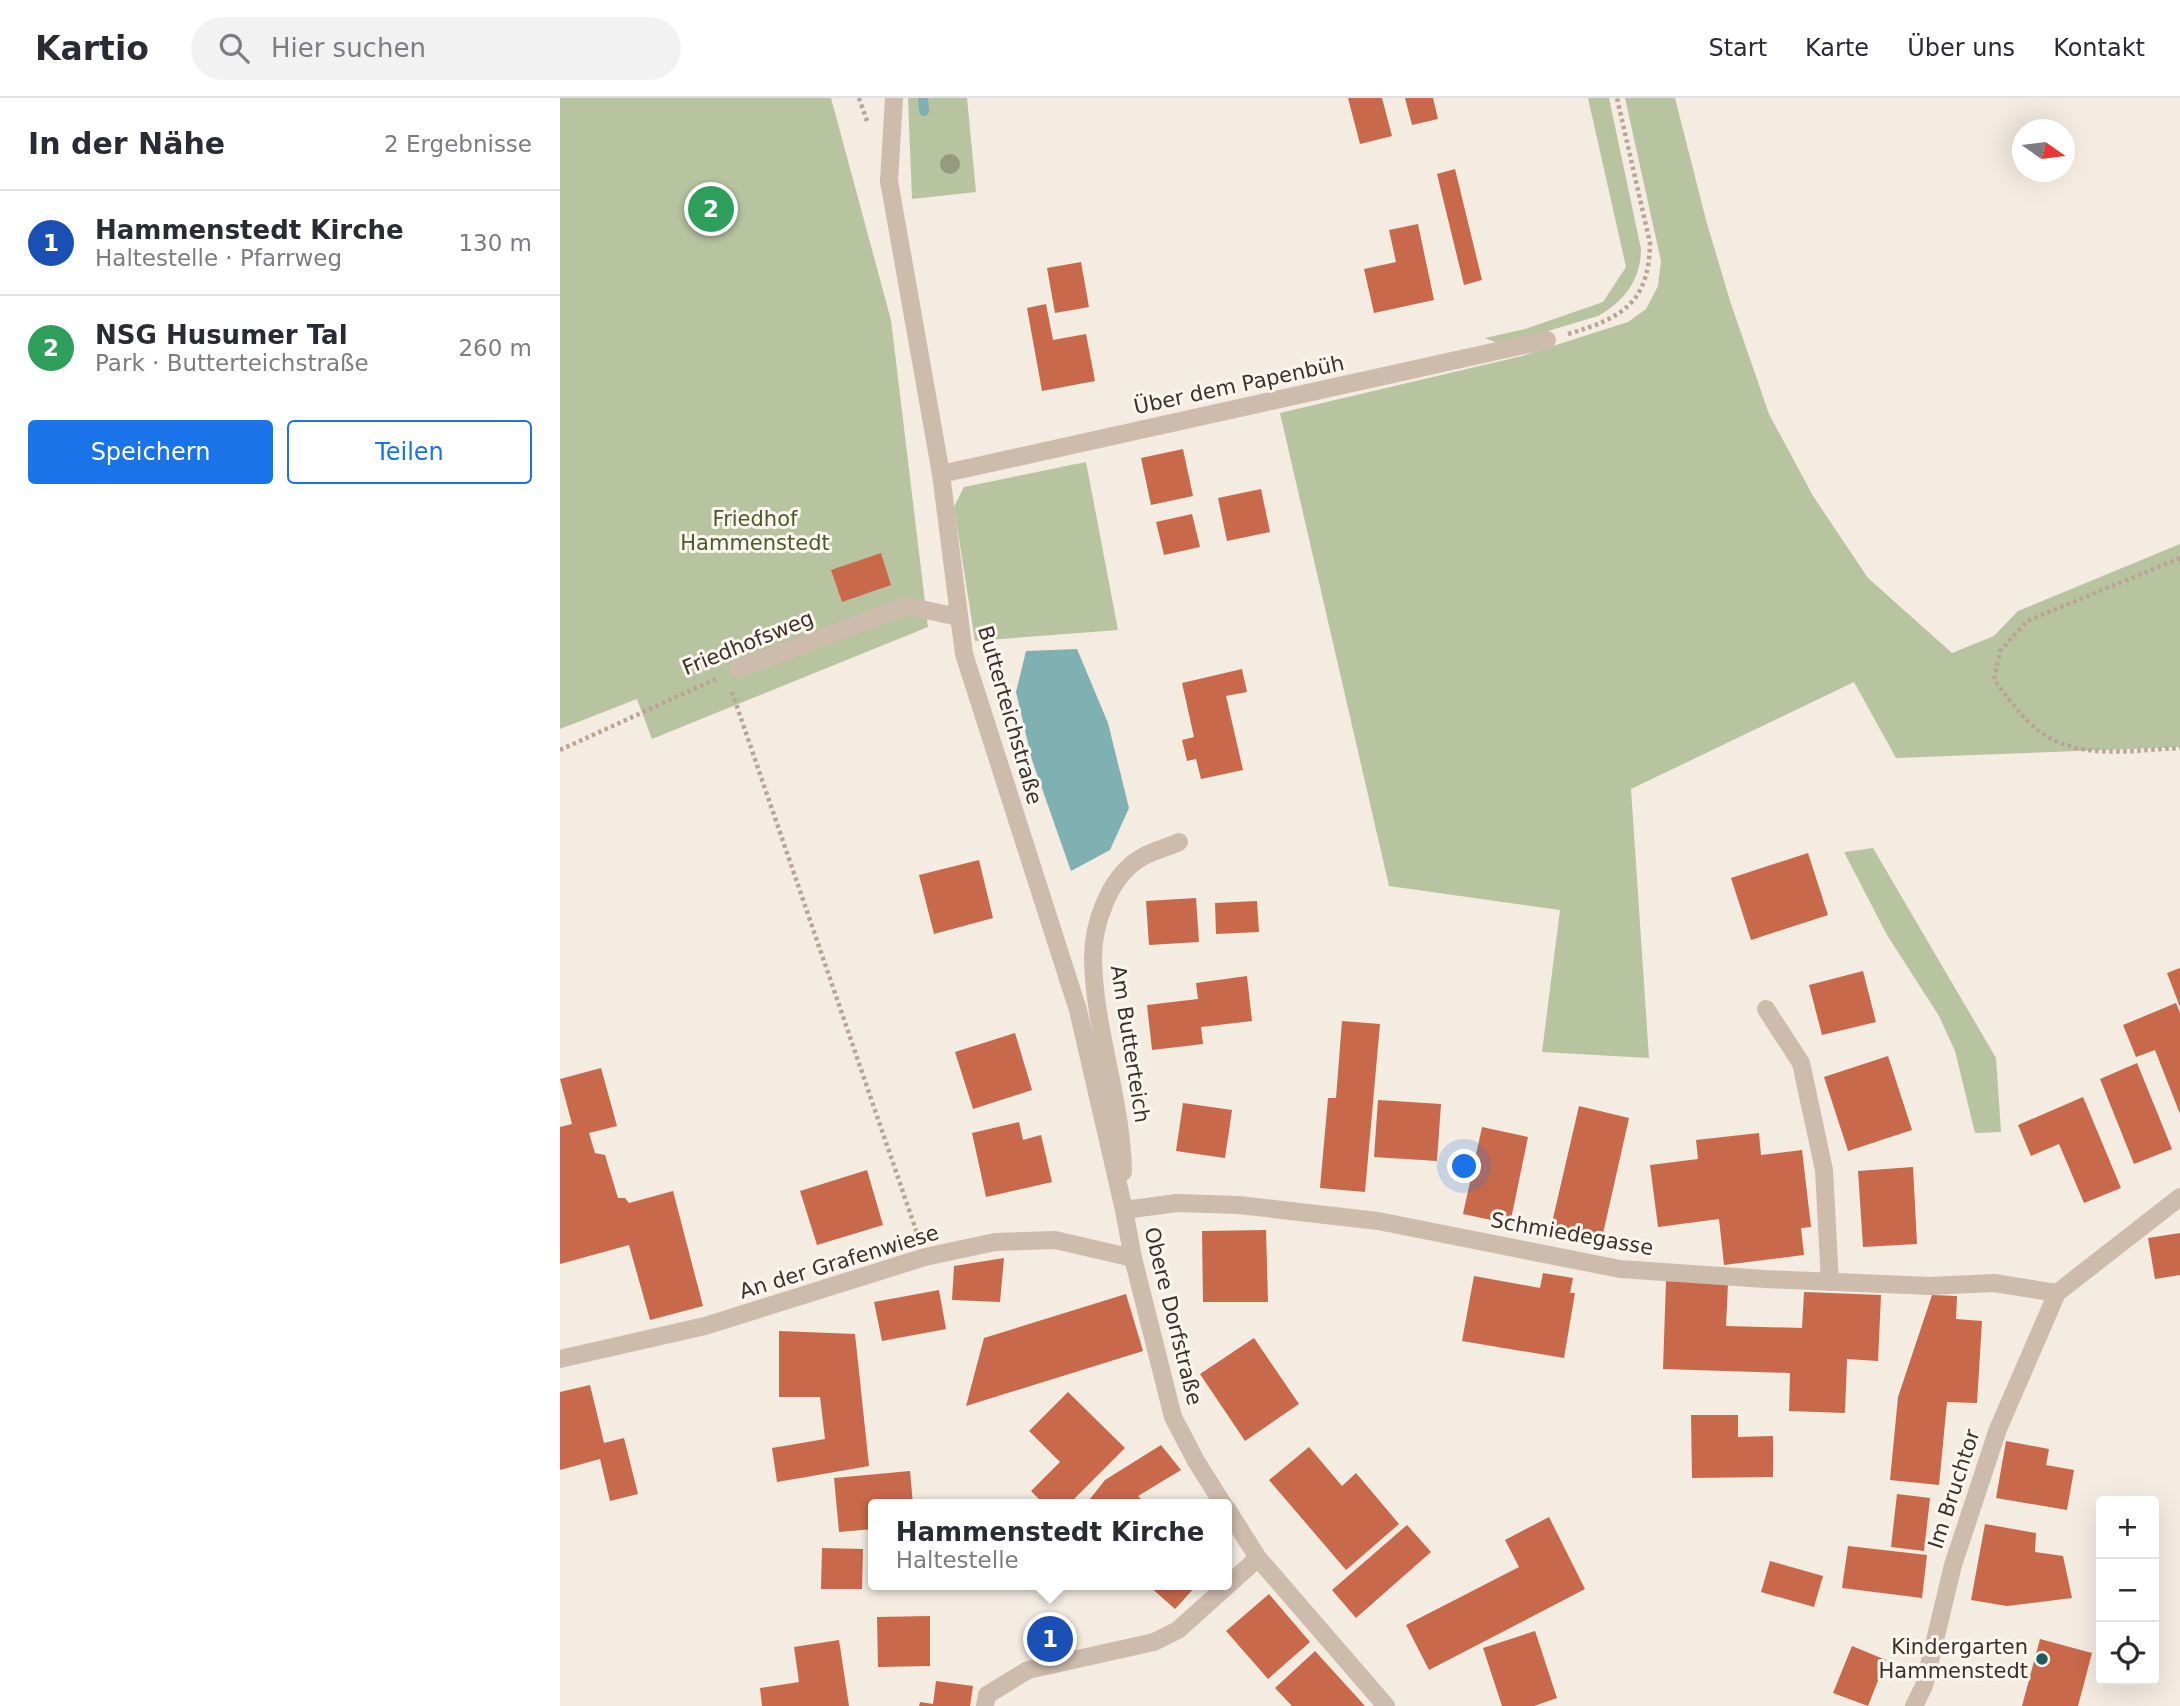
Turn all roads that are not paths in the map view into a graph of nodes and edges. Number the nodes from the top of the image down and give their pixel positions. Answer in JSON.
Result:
{"nodes":[{"id":1,"x":894,"y":98,"type":"edge"},
{"id":2,"x":1547,"y":340,"type":"road end"},
{"id":3,"x":941,"y":474,"type":"junction"},
{"id":4,"x":958,"y":617,"type":"junction"},
{"id":5,"x":732,"y":671,"type":"road end"},
{"id":6,"x":1179,"y":842,"type":"dead end"},
{"id":7,"x":1766,"y":1009,"type":"dead end"},
{"id":8,"x":2180,"y":1197,"type":"edge"},
{"id":9,"x":1124,"y":1210,"type":"junction"},
{"id":10,"x":1133,"y":1258,"type":"junction"},
{"id":11,"x":1830,"y":1282,"type":"junction"},
{"id":12,"x":2057,"y":1293,"type":"junction"},
{"id":13,"x":560,"y":1359,"type":"edge"},
{"id":14,"x":1220,"y":1499,"type":"edge"},
{"id":15,"x":1232,"y":1517,"type":"edge"},
{"id":16,"x":1258,"y":1558,"type":"junction"},
{"id":17,"x":1232,"y":1581,"type":"edge"},
{"id":18,"x":1222,"y":1590,"type":"edge"},
{"id":19,"x":985,"y":1706,"type":"edge"},
{"id":20,"x":1385,"y":1706,"type":"edge"},
{"id":21,"x":1914,"y":1706,"type":"edge"}],
"edges":[{"from":1,"to":3,"type":"street","name":"Butterteichstraße"},
{"from":2,"to":3,"type":"street","name":"Über dem Papenbüh"},
{"from":3,"to":4,"type":"street","name":"Butterteichstraße"},
{"from":4,"to":5,"type":"street","name":"Friedhofsweg"},
{"from":4,"to":9,"type":"street","name":"Butterteichstraße"},
{"from":6,"to":9,"type":"street","name":"Am Butterteich"},
{"from":7,"to":11,"type":"street"},
{"from":8,"to":12,"type":"street"},
{"from":9,"to":10,"type":"street","name":"Obere Dorfstraße"},
{"from":9,"to":11,"type":"street","name":"Schmiedegasse"},
{"from":10,"to":13,"type":"street","name":"An der Grafenwiese"},
{"from":10,"to":14,"type":"street","name":"Obere Dorfstraße"},
{"from":11,"to":12,"type":"street","name":"Schmiedegasse"},
{"from":12,"to":21,"type":"street","name":"Im Bruchtor"},
{"from":15,"to":16,"type":"street"},
{"from":16,"to":17,"type":"street"},
{"from":16,"to":20,"type":"street"},
{"from":18,"to":19,"type":"street"}]}
